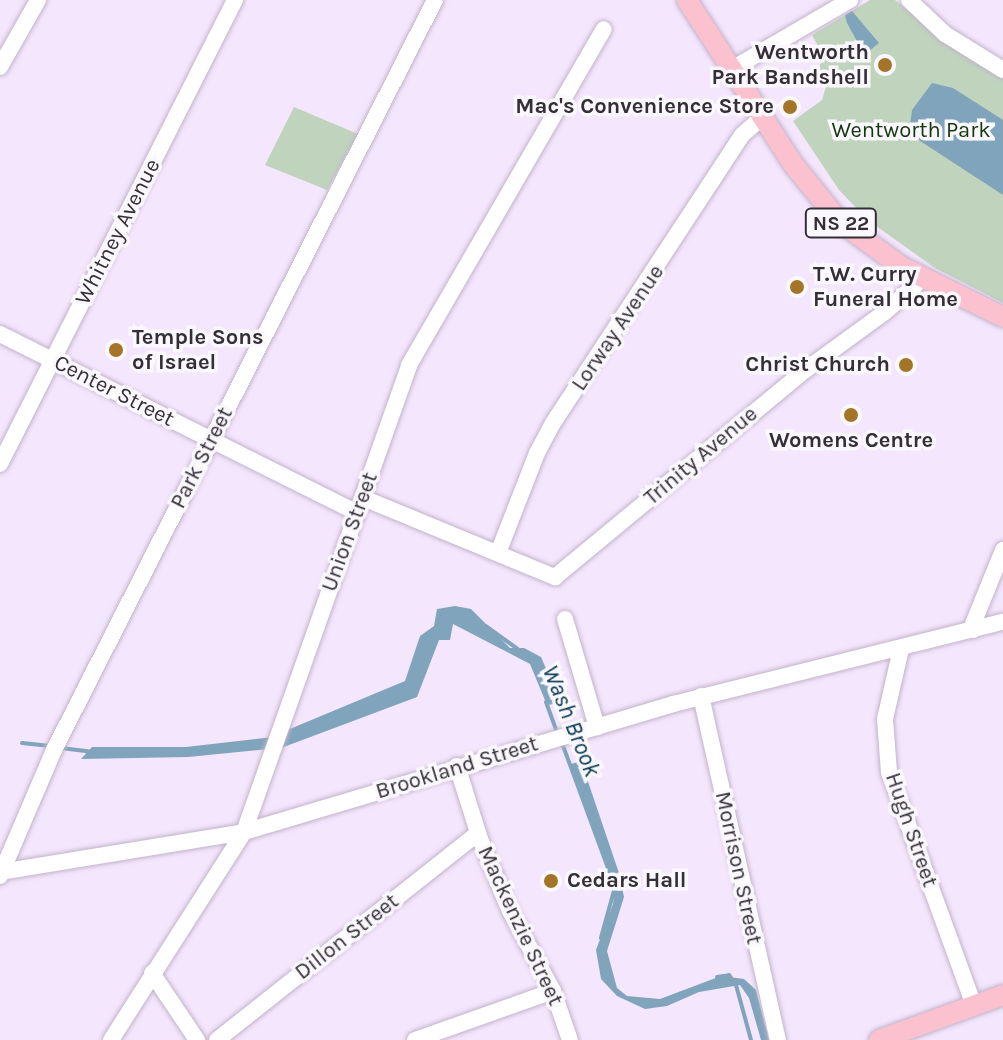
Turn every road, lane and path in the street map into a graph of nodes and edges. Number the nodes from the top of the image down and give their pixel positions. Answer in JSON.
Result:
{"nodes":[{"id":1,"x":38,"y":0,"type":"edge"},
{"id":2,"x":235,"y":0,"type":"edge"},
{"id":3,"x":435,"y":0,"type":"edge"},
{"id":4,"x":687,"y":0,"type":"edge"},
{"id":5,"x":850,"y":0,"type":"edge"},
{"id":6,"x":909,"y":0,"type":"edge"},
{"id":7,"x":604,"y":29,"type":"dead end"},
{"id":8,"x":0,"y":67,"type":"edge"},
{"id":9,"x":732,"y":69,"type":"junction"},
{"id":10,"x":1003,"y":70,"type":"edge"},
{"id":11,"x":763,"y":117,"type":"junction"},
{"id":12,"x":923,"y":278,"type":"junction"},
{"id":13,"x":1003,"y":317,"type":"edge"},
{"id":14,"x":0,"y":334,"type":"edge"},
{"id":15,"x":53,"y":360,"type":"junction"},
{"id":16,"x":211,"y":440,"type":"junction"},
{"id":17,"x":0,"y":464,"type":"edge"},
{"id":18,"x":360,"y":505,"type":"junction"},
{"id":19,"x":1003,"y":550,"type":"edge"},
{"id":20,"x":498,"y":553,"type":"junction"},
{"id":21,"x":555,"y":577,"type":"joint"},
{"id":22,"x":565,"y":619,"type":"dead end"},
{"id":23,"x":1003,"y":622,"type":"edge"},
{"id":24,"x":973,"y":630,"type":"junction"},
{"id":25,"x":901,"y":649,"type":"junction"},
{"id":26,"x":701,"y":696,"type":"junction"},
{"id":27,"x":597,"y":727,"type":"junction"},
{"id":28,"x":457,"y":766,"type":"junction"},
{"id":29,"x":244,"y":832,"type":"junction"},
{"id":30,"x":477,"y":834,"type":"junction"},
{"id":31,"x":1,"y":873,"type":"edge"},
{"id":32,"x":152,"y":973,"type":"junction"},
{"id":33,"x":553,"y":991,"type":"junction"},
{"id":34,"x":1003,"y":995,"type":"edge"},
{"id":35,"x":974,"y":1006,"type":"junction"},
{"id":36,"x":111,"y":1040,"type":"edge"},
{"id":37,"x":197,"y":1040,"type":"edge"},
{"id":38,"x":217,"y":1040,"type":"edge"},
{"id":39,"x":415,"y":1040,"type":"edge"},
{"id":40,"x":570,"y":1040,"type":"edge"},
{"id":41,"x":778,"y":1040,"type":"edge"},
{"id":42,"x":879,"y":1040,"type":"edge"}],
"edges":[{"from":1,"to":8,"type":"street"},
{"from":2,"to":15,"type":"street","name":"Whitney Avenue"},
{"from":3,"to":16,"type":"street","name":"Park Street"},
{"from":4,"to":9,"type":"main road","number":"NS 22"},
{"from":5,"to":9,"type":"street"},
{"from":6,"to":10,"type":"street"},
{"from":7,"to":18,"type":"street","name":"Union Street"},
{"from":9,"to":11,"type":"main road","number":"NS 22"},
{"from":11,"to":12,"type":"main road","number":"NS 22"},
{"from":11,"to":20,"type":"street","name":"Lorway Avenue"},
{"from":12,"to":13,"type":"main road","number":"NS 22"},
{"from":12,"to":21,"type":"street","name":"Trinity Avenue"},
{"from":14,"to":15,"type":"street","name":"Center Street"},
{"from":15,"to":16,"type":"street","name":"Center Street"},
{"from":15,"to":17,"type":"street","name":"Whitney Avenue"},
{"from":16,"to":18,"type":"street","name":"Center Street"},
{"from":16,"to":31,"type":"street","name":"Park Street"},
{"from":18,"to":20,"type":"street","name":"Center Street"},
{"from":18,"to":29,"type":"street","name":"Union Street"},
{"from":19,"to":24,"type":"street"},
{"from":20,"to":21,"type":"street","name":"Center Street"},
{"from":22,"to":27,"type":"street"},
{"from":23,"to":24,"type":"street","name":"Brookland Street"},
{"from":24,"to":25,"type":"street","name":"Brookland Street"},
{"from":25,"to":26,"type":"street","name":"Brookland Street"},
{"from":25,"to":35,"type":"street","name":"Hugh Street"},
{"from":26,"to":27,"type":"street","name":"Brookland Street"},
{"from":26,"to":41,"type":"street","name":"Morrison Street"},
{"from":27,"to":28,"type":"street","name":"Brookland Street"},
{"from":28,"to":29,"type":"street","name":"Brookland Street"},
{"from":28,"to":30,"type":"street","name":"Mackenzie Street"},
{"from":29,"to":31,"type":"street","name":"Brookland Street"},
{"from":29,"to":32,"type":"street","name":"Union Street"},
{"from":30,"to":33,"type":"street","name":"Mackenzie Street"},
{"from":30,"to":38,"type":"street","name":"Dillon Street"},
{"from":32,"to":36,"type":"street","name":"Union Street"},
{"from":32,"to":37,"type":"street"},
{"from":33,"to":39,"type":"street"},
{"from":33,"to":40,"type":"street","name":"Mackenzie Street"},
{"from":34,"to":35,"type":"main road"},
{"from":35,"to":42,"type":"main road"}]}
